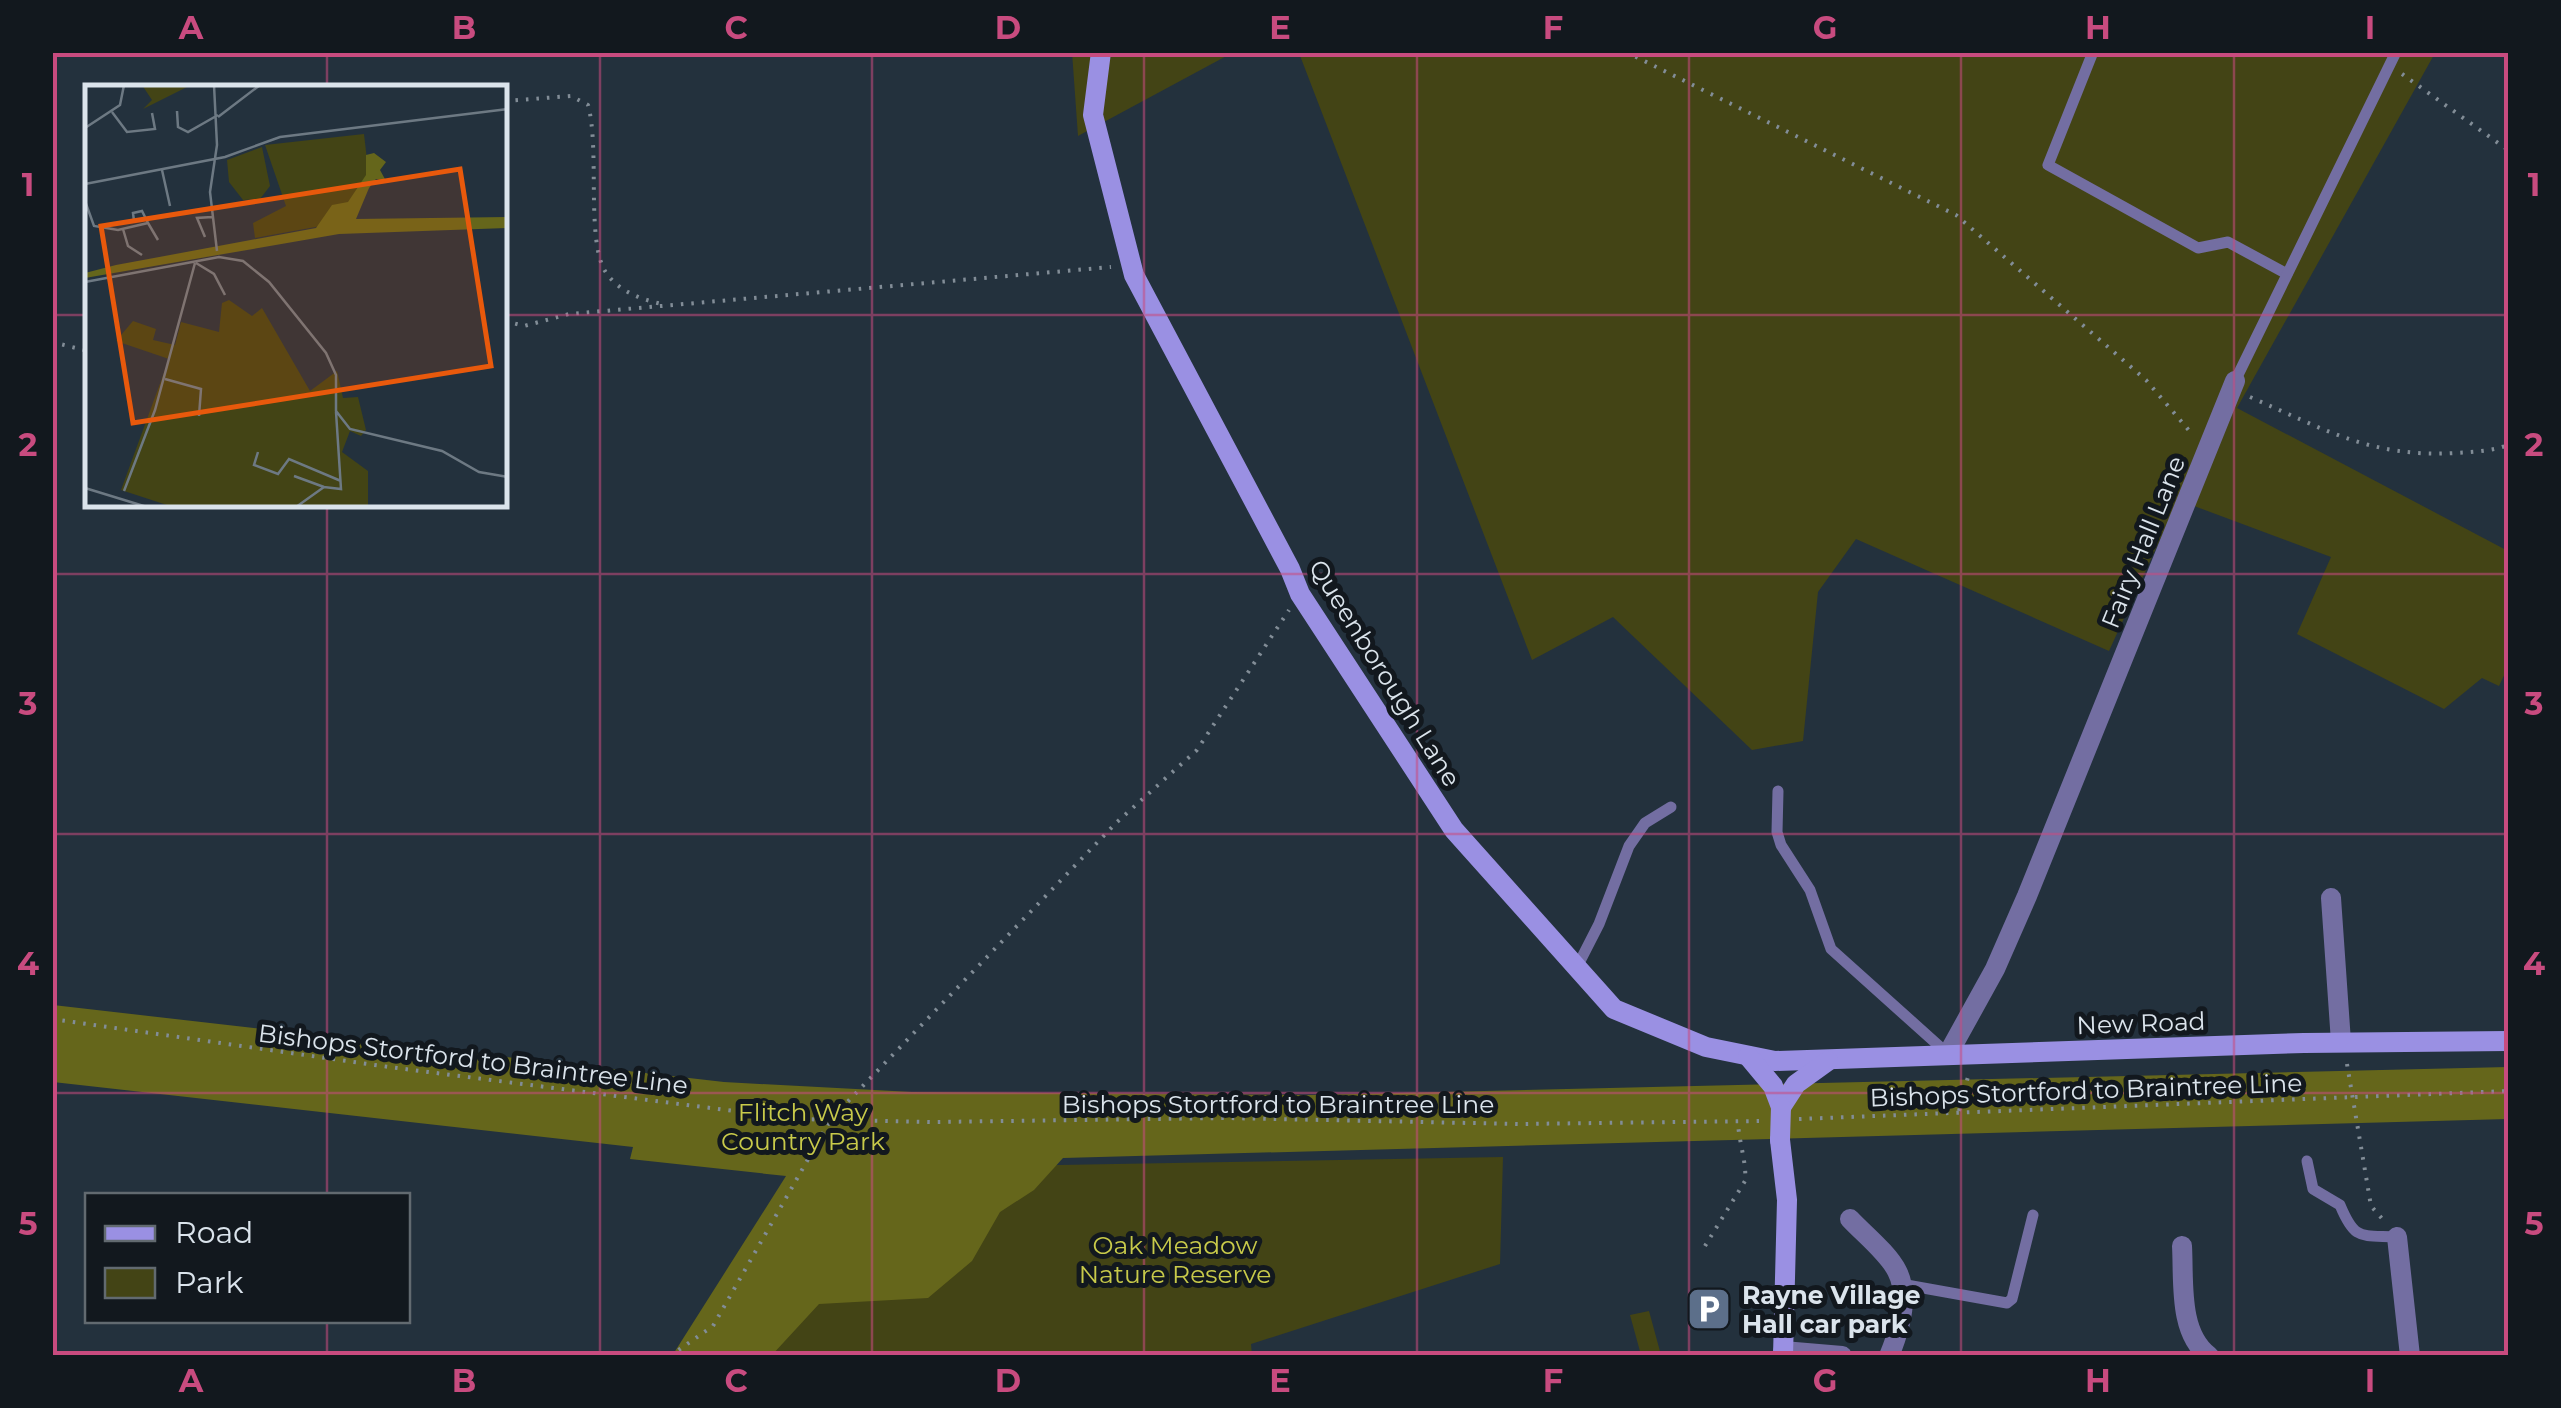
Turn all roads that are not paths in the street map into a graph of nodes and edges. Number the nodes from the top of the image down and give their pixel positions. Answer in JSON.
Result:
{"nodes":[{"id":1,"x":1101,"y":52,"type":"edge"},
{"id":2,"x":2093,"y":52,"type":"edge"},
{"id":3,"x":2396,"y":52,"type":"edge"},
{"id":4,"x":2287,"y":274,"type":"junction"},
{"id":5,"x":2234,"y":385,"type":"joint"},
{"id":6,"x":1778,"y":791,"type":"dead end"},
{"id":7,"x":1671,"y":807,"type":"dead end"},
{"id":8,"x":2331,"y":898,"type":"dead end"},
{"id":9,"x":1576,"y":968,"type":"junction"},
{"id":10,"x":2508,"y":1041,"type":"edge"},
{"id":11,"x":2342,"y":1042,"type":"junction"},
{"id":12,"x":1948,"y":1054,"type":"junction"},
{"id":13,"x":1748,"y":1056,"type":"junction"},
{"id":14,"x":1828,"y":1060,"type":"junction"},
{"id":15,"x":1775,"y":1061,"type":"joint"},
{"id":16,"x":1779,"y":1122,"type":"junction"},
{"id":17,"x":2308,"y":1161,"type":"dead end"},
{"id":18,"x":2033,"y":1215,"type":"dead end"},
{"id":19,"x":1850,"y":1218,"type":"dead end"},
{"id":20,"x":2397,"y":1238,"type":"joint"},
{"id":21,"x":2182,"y":1246,"type":"dead end"},
{"id":22,"x":1900,"y":1284,"type":"junction"},
{"id":23,"x":1783,"y":1353,"type":"edge"},
{"id":24,"x":1842,"y":1356,"type":"edge"},
{"id":25,"x":1888,"y":1356,"type":"edge"},
{"id":26,"x":2208,"y":1356,"type":"edge"},
{"id":27,"x":2410,"y":1356,"type":"edge"}],
"edges":[{"from":1,"to":9,"type":"street","name":"Queenborough Lane"},
{"from":2,"to":4,"type":"lane"},
{"from":3,"to":4,"type":"lane","name":"Fairy Hall Lane"},
{"from":4,"to":5,"type":"lane","name":"Fairy Hall Lane"},
{"from":5,"to":12,"type":"street","name":"Fairy Hall Lane"},
{"from":6,"to":12,"type":"lane"},
{"from":7,"to":9,"type":"lane"},
{"from":8,"to":11,"type":"street"},
{"from":9,"to":13,"type":"street","name":"Queenborough Lane"},
{"from":10,"to":11,"type":"street","name":"New Road"},
{"from":11,"to":12,"type":"street","name":"New Road"},
{"from":12,"to":14,"type":"street","name":"New Road"},
{"from":13,"to":15,"type":"street","name":"Queenborough Lane"},
{"from":13,"to":16,"type":"street"},
{"from":14,"to":15,"type":"street","name":"New Road"},
{"from":14,"to":16,"type":"street"},
{"from":16,"to":23,"type":"street"},
{"from":17,"to":20,"type":"lane"},
{"from":18,"to":22,"type":"lane"},
{"from":19,"to":22,"type":"street"},
{"from":20,"to":27,"type":"street"},
{"from":21,"to":26,"type":"street"},
{"from":22,"to":25,"type":"street"},
{"from":23,"to":24,"type":"street"}]}
